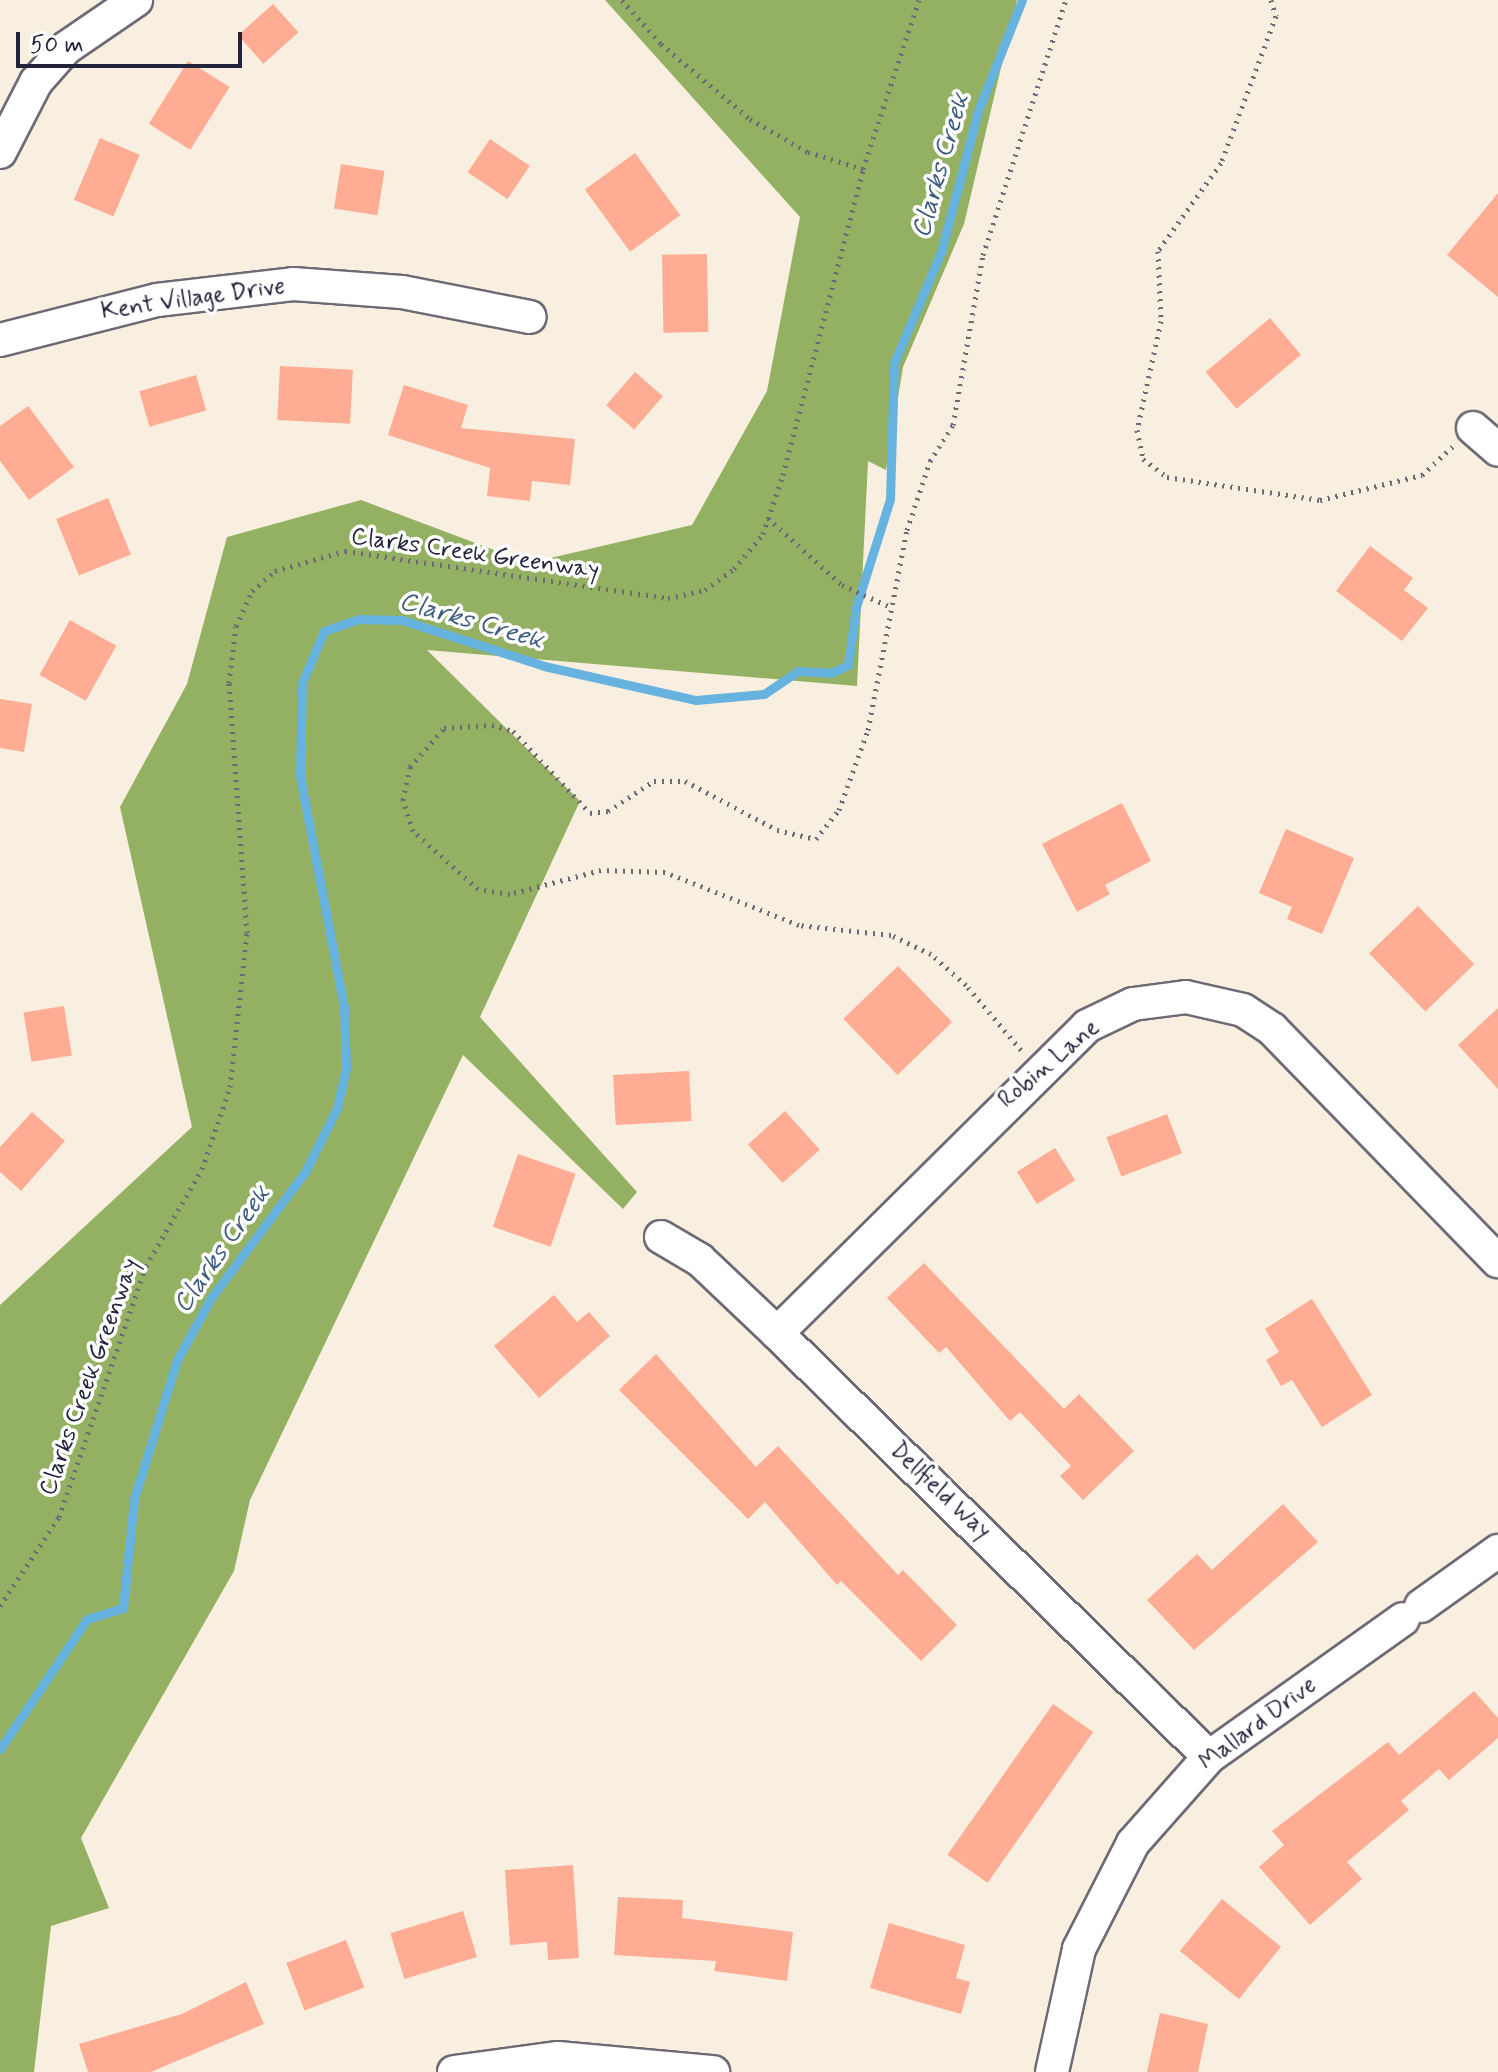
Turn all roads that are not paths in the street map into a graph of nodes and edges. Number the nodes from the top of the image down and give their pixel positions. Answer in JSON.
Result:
{"nodes":[{"id":1,"x":136,"y":0,"type":"edge"},
{"id":2,"x":0,"y":152,"type":"edge"},
{"id":3,"x":530,"y":317,"type":"dead end"},
{"id":4,"x":2,"y":332,"type":"edge"},
{"id":5,"x":1473,"y":428,"type":"road end"},
{"id":6,"x":1498,"y":450,"type":"edge"},
{"id":7,"x":661,"y":1237,"type":"dead end"},
{"id":8,"x":1498,"y":1261,"type":"edge"},
{"id":9,"x":777,"y":1333,"type":"junction"},
{"id":10,"x":1498,"y":1551,"type":"edge"},
{"id":11,"x":1209,"y":1757,"type":"junction"},
{"id":12,"x":454,"y":2072,"type":"edge"},
{"id":13,"x":713,"y":2072,"type":"edge"},
{"id":14,"x":1052,"y":2072,"type":"edge"}],
"edges":[{"from":1,"to":2,"type":"street"},
{"from":3,"to":4,"type":"street","name":"Kent Village Drive"},
{"from":5,"to":6,"type":"street"},
{"from":7,"to":9,"type":"street","name":"Dellfield Way"},
{"from":8,"to":9,"type":"street","name":"Robin Lane"},
{"from":9,"to":11,"type":"street","name":"Dellfield Way"},
{"from":10,"to":11,"type":"street","name":"Mallard Drive"},
{"from":11,"to":14,"type":"street","name":"Mallard Drive"},
{"from":12,"to":13,"type":"street"}]}
